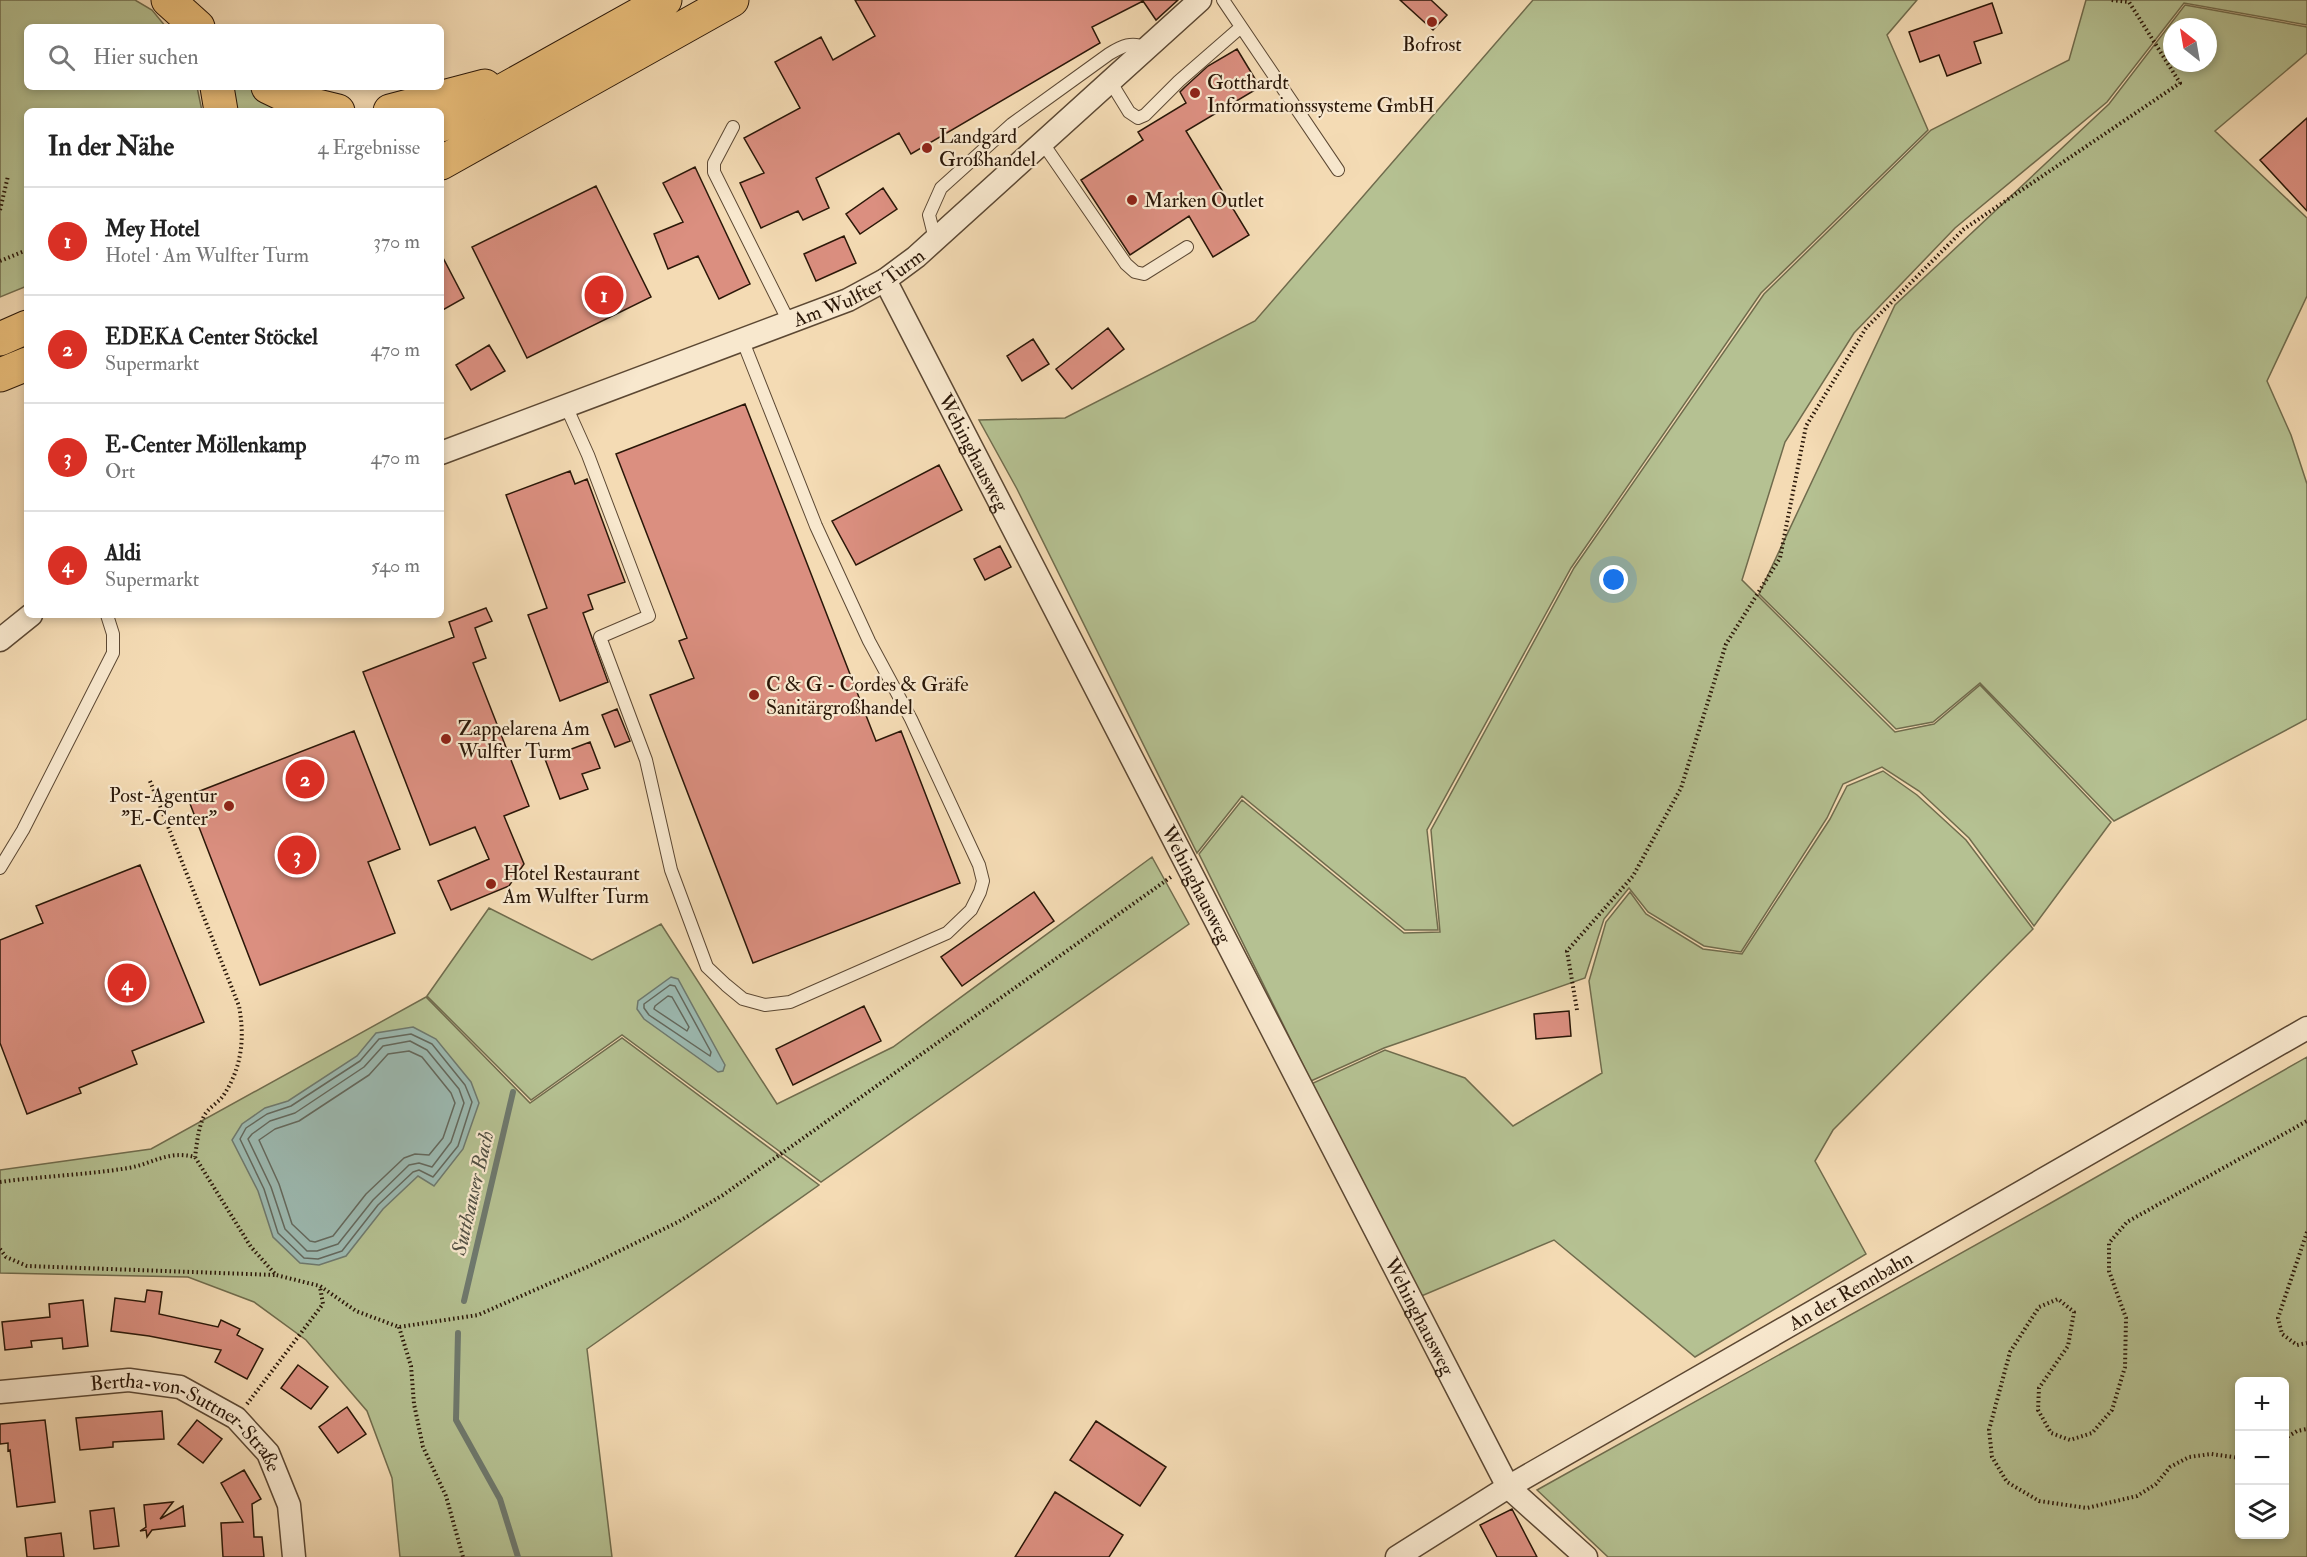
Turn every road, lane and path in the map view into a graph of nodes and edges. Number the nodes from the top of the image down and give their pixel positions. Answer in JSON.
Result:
{"nodes":[{"id":1,"x":665,"y":0,"type":"edge"},
{"id":2,"x":732,"y":0,"type":"edge"},
{"id":3,"x":1200,"y":0,"type":"edge"},
{"id":4,"x":1223,"y":0,"type":"edge"},
{"id":5,"x":2111,"y":0,"type":"edge"},
{"id":6,"x":1241,"y":27,"type":"junction"},
{"id":7,"x":1146,"y":48,"type":"junction"},
{"id":8,"x":550,"y":66,"type":"junction"},
{"id":9,"x":1110,"y":81,"type":"junction"},
{"id":10,"x":218,"y":90,"type":"edge"},
{"id":11,"x":274,"y":90,"type":"edge"},
{"id":12,"x":220,"y":108,"type":"edge"},
{"id":13,"x":326,"y":108,"type":"edge"},
{"id":14,"x":403,"y":108,"type":"edge"},
{"id":15,"x":444,"y":123,"type":"edge"},
{"id":16,"x":733,"y":127,"type":"dead end"},
{"id":17,"x":1042,"y":142,"type":"junction"},
{"id":18,"x":444,"y":161,"type":"edge"},
{"id":19,"x":1338,"y":170,"type":"dead end"},
{"id":20,"x":8,"y":176,"type":"dead end"},
{"id":21,"x":0,"y":210,"type":"edge"},
{"id":22,"x":935,"y":239,"type":"junction"},
{"id":23,"x":1187,"y":247,"type":"dead end"},
{"id":24,"x":24,"y":251,"type":"edge"},
{"id":25,"x":0,"y":261,"type":"edge"},
{"id":26,"x":885,"y":280,"type":"junction"},
{"id":27,"x":789,"y":322,"type":"junction"},
{"id":28,"x":24,"y":328,"type":"edge"},
{"id":29,"x":0,"y":339,"type":"edge"},
{"id":30,"x":742,"y":339,"type":"junction"},
{"id":31,"x":24,"y":365,"type":"edge"},
{"id":32,"x":0,"y":375,"type":"edge"},
{"id":33,"x":566,"y":406,"type":"junction"},
{"id":34,"x":444,"y":452,"type":"edge"},
{"id":35,"x":26,"y":618,"type":"edge"},
{"id":36,"x":108,"y":618,"type":"edge"},
{"id":37,"x":4,"y":630,"type":"edge"},
{"id":38,"x":150,"y":781,"type":"dead end"},
{"id":39,"x":1188,"y":866,"type":"junction"},
{"id":40,"x":0,"y":868,"type":"edge"},
{"id":41,"x":1577,"y":1010,"type":"dead end"},
{"id":42,"x":2307,"y":1028,"type":"edge"},
{"id":43,"x":2307,"y":1121,"type":"edge"},
{"id":44,"x":195,"y":1157,"type":"junction"},
{"id":45,"x":0,"y":1182,"type":"edge"},
{"id":46,"x":2307,"y":1232,"type":"edge"},
{"id":47,"x":0,"y":1249,"type":"edge"},
{"id":48,"x":276,"y":1275,"type":"junction"},
{"id":49,"x":320,"y":1286,"type":"junction"},
{"id":50,"x":399,"y":1327,"type":"junction"},
{"id":51,"x":2307,"y":1343,"type":"edge"},
{"id":52,"x":0,"y":1392,"type":"edge"},
{"id":53,"x":236,"y":1418,"type":"junction"},
{"id":54,"x":2307,"y":1429,"type":"edge"},
{"id":55,"x":2289,"y":1436,"type":"edge"},
{"id":56,"x":2235,"y":1457,"type":"edge"},
{"id":57,"x":1508,"y":1487,"type":"junction"},
{"id":58,"x":294,"y":1557,"type":"edge"},
{"id":59,"x":463,"y":1557,"type":"edge"},
{"id":60,"x":1397,"y":1557,"type":"edge"},
{"id":61,"x":1586,"y":1557,"type":"edge"}],
"edges":[{"from":1,"to":8,"type":"highway"},
{"from":2,"to":18,"type":"highway"},
{"from":3,"to":7,"type":"street","name":"Am Wulfter Turm"},
{"from":4,"to":6,"type":"lane"},
{"from":5,"to":41,"type":"path"},
{"from":6,"to":9,"type":"lane"},
{"from":6,"to":19,"type":"lane"},
{"from":7,"to":9,"type":"street","name":"Am Wulfter Turm"},
{"from":7,"to":22,"type":"lane"},
{"from":8,"to":14,"type":"highway"},
{"from":8,"to":15,"type":"highway"},
{"from":9,"to":17,"type":"street","name":"Am Wulfter Turm"},
{"from":10,"to":12,"type":"highway"},
{"from":11,"to":13,"type":"highway"},
{"from":16,"to":27,"type":"lane"},
{"from":17,"to":22,"type":"street","name":"Am Wulfter Turm"},
{"from":17,"to":23,"type":"lane"},
{"from":20,"to":21,"type":"path"},
{"from":22,"to":26,"type":"street","name":"Am Wulfter Turm"},
{"from":24,"to":25,"type":"path"},
{"from":26,"to":27,"type":"street","name":"Am Wulfter Turm"},
{"from":26,"to":39,"type":"street","name":"Wehinghausweg"},
{"from":27,"to":30,"type":"street","name":"Am Wulfter Turm"},
{"from":28,"to":29,"type":"highway"},
{"from":30,"to":33,"type":"street","name":"Am Wulfter Turm"},
{"from":30,"to":33,"type":"lane"},
{"from":31,"to":32,"type":"highway"},
{"from":33,"to":34,"type":"street","name":"Am Wulfter Turm"},
{"from":35,"to":37,"type":"street"},
{"from":36,"to":40,"type":"lane"},
{"from":38,"to":44,"type":"path"},
{"from":39,"to":50,"type":"path"},
{"from":39,"to":57,"type":"street","name":"Wehinghausweg"},
{"from":42,"to":57,"type":"street","name":"An der Rennbahn"},
{"from":43,"to":56,"type":"path"},
{"from":44,"to":45,"type":"path"},
{"from":44,"to":48,"type":"path"},
{"from":46,"to":51,"type":"path"},
{"from":47,"to":48,"type":"path"},
{"from":48,"to":49,"type":"path"},
{"from":49,"to":50,"type":"path"},
{"from":49,"to":53,"type":"path"},
{"from":50,"to":59,"type":"path"},
{"from":52,"to":53,"type":"street","name":"Bertha-von-Suttner-Straße"},
{"from":53,"to":58,"type":"street","name":"Bertha-von-Suttner-Straße"},
{"from":54,"to":55,"type":"path"},
{"from":57,"to":60,"type":"street","name":"An der Rennbahn"},
{"from":57,"to":61,"type":"street"}]}
